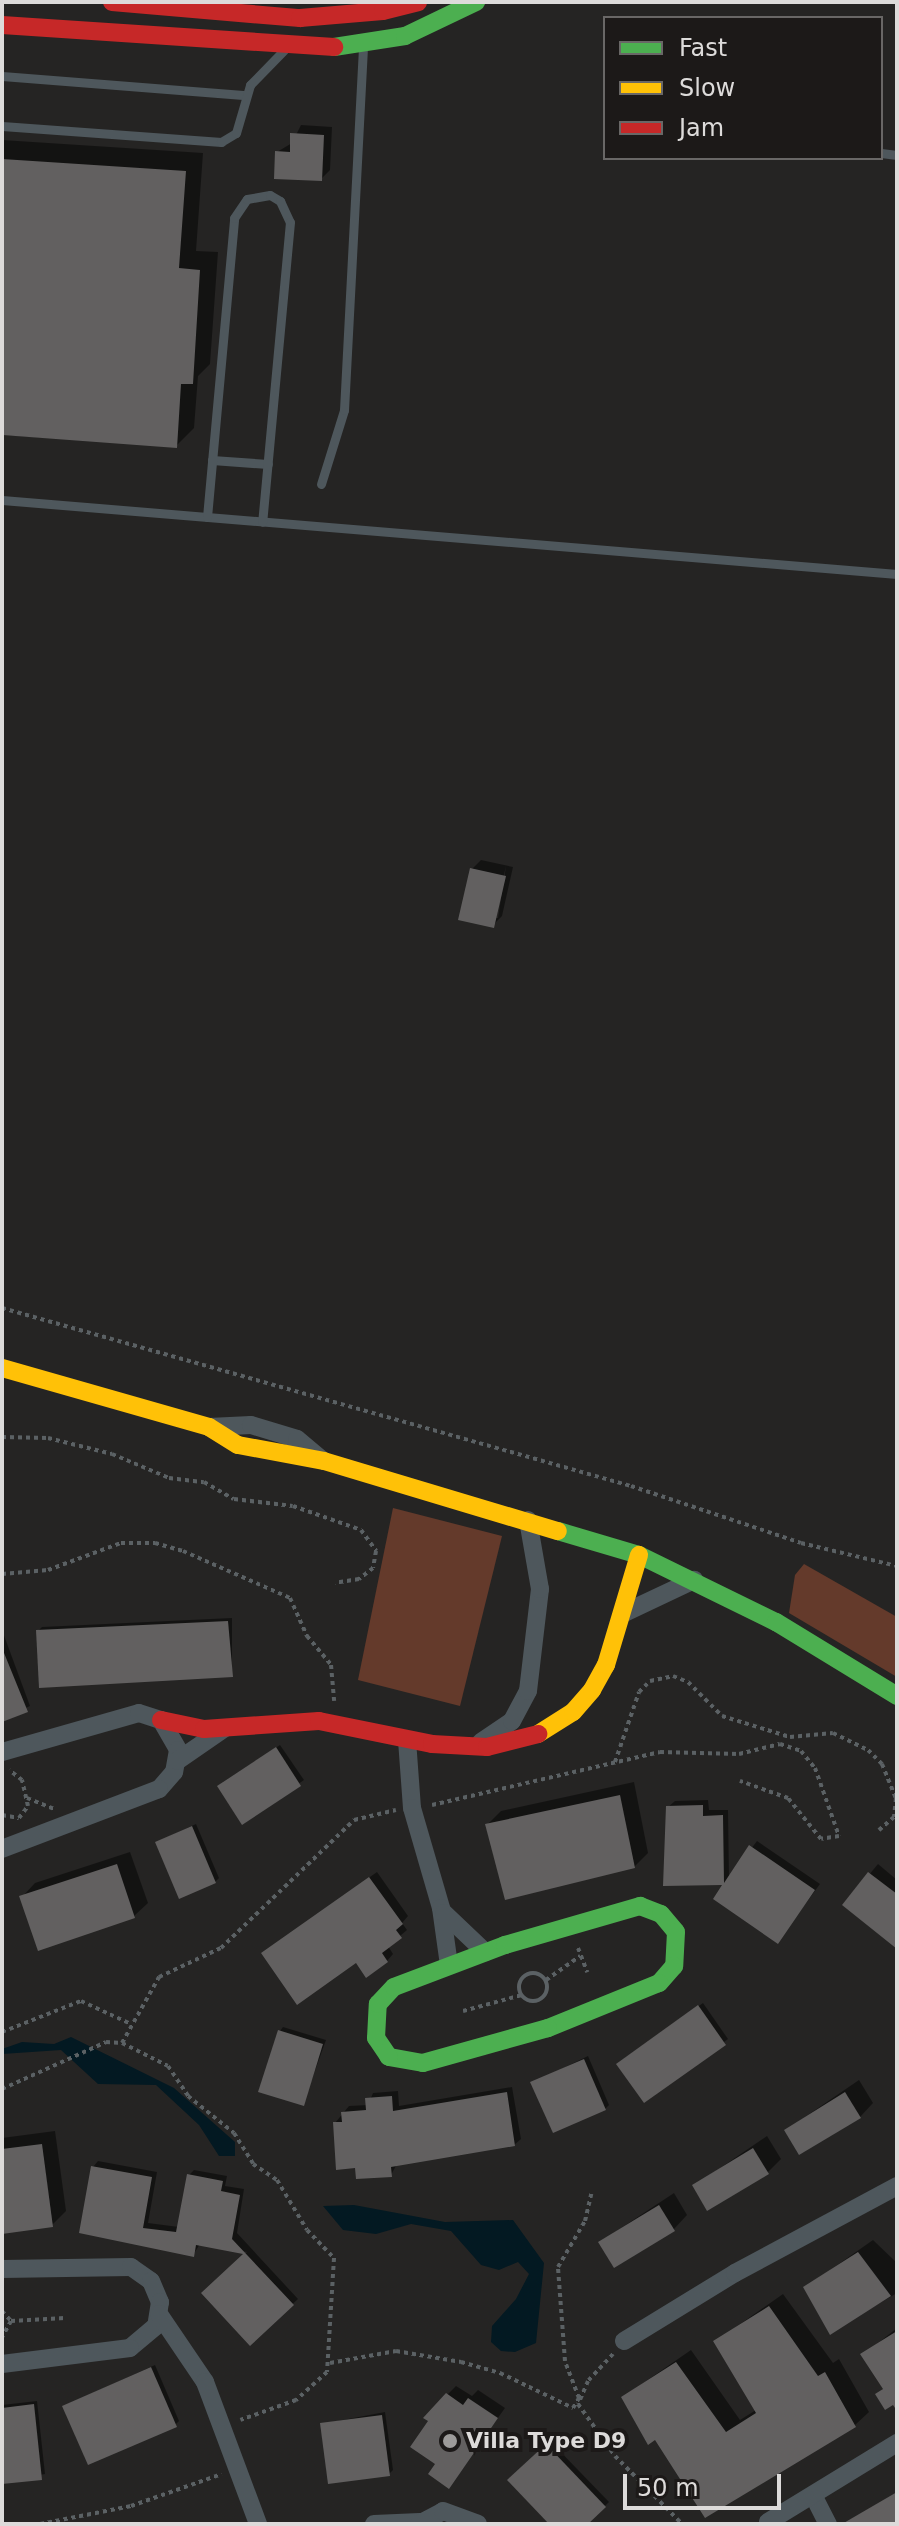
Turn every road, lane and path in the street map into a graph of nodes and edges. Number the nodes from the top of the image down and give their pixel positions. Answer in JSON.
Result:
{"nodes":[{"id":1,"x":112,"y":2,"type":"edge"},
{"id":2,"x":418,"y":2,"type":"edge"},
{"id":3,"x":476,"y":2,"type":"edge"},
{"id":4,"x":217,"y":6,"type":"edge"},
{"id":5,"x":2,"y":25,"type":"edge"},
{"id":6,"x":167,"y":39,"type":"junction"},
{"id":7,"x":363,"y":46,"type":"junction"},
{"id":8,"x":289,"y":47,"type":"junction"},
{"id":9,"x":2,"y":76,"type":"edge"},
{"id":10,"x":246,"y":95,"type":"junction"},
{"id":11,"x":2,"y":126,"type":"edge"},
{"id":12,"x":212,"y":460,"type":"junction"},
{"id":13,"x":268,"y":464,"type":"junction"},
{"id":14,"x":321,"y":484,"type":"dead end"},
{"id":15,"x":2,"y":500,"type":"edge"},
{"id":16,"x":207,"y":517,"type":"junction"},
{"id":17,"x":262,"y":522,"type":"junction"},
{"id":18,"x":897,"y":574,"type":"edge"},
{"id":19,"x":2,"y":1308,"type":"edge"},
{"id":20,"x":2,"y":1368,"type":"edge"},
{"id":21,"x":2,"y":1437,"type":"edge"},
{"id":22,"x":528,"y":1520,"type":"junction"},
{"id":23,"x":639,"y":1555,"type":"junction"},
{"id":24,"x":897,"y":1566,"type":"edge"},
{"id":25,"x":2,"y":1574,"type":"edge"},
{"id":26,"x":694,"y":1580,"type":"junction"},
{"id":27,"x":335,"y":1583,"type":"dead end"},
{"id":28,"x":622,"y":1614,"type":"junction"},
{"id":29,"x":897,"y":1696,"type":"edge"},
{"id":30,"x":334,"y":1704,"type":"dead end"},
{"id":31,"x":522,"y":1706,"type":"junction"},
{"id":32,"x":161,"y":1720,"type":"junction"},
{"id":33,"x":225,"y":1728,"type":"junction"},
{"id":34,"x":550,"y":1730,"type":"junction"},
{"id":35,"x":407,"y":1740,"type":"junction"},
{"id":36,"x":465,"y":1746,"type":"junction"},
{"id":37,"x":2,"y":1752,"type":"edge"},
{"id":38,"x":177,"y":1761,"type":"junction"},
{"id":39,"x":614,"y":1763,"type":"junction"},
{"id":40,"x":2,"y":1771,"type":"edge"},
{"id":41,"x":740,"y":1781,"type":"dead end"},
{"id":42,"x":412,"y":1808,"type":"junction"},
{"id":43,"x":2,"y":1815,"type":"edge"},
{"id":44,"x":879,"y":1830,"type":"dead end"},
{"id":45,"x":2,"y":1849,"type":"edge"},
{"id":46,"x":441,"y":1908,"type":"junction"},
{"id":47,"x":485,"y":1952,"type":"junction"},
{"id":48,"x":581,"y":1956,"type":"dead end"},
{"id":49,"x":449,"y":1965,"type":"junction"},
{"id":50,"x":546,"y":1980,"type":"junction"},
{"id":51,"x":522,"y":1995,"type":"junction"},
{"id":52,"x":463,"y":2011,"type":"dead end"},
{"id":53,"x":131,"y":2024,"type":"junction"},
{"id":54,"x":2,"y":2032,"type":"edge"},
{"id":55,"x":122,"y":2043,"type":"junction"},
{"id":56,"x":2,"y":2089,"type":"edge"},
{"id":57,"x":897,"y":2186,"type":"edge"},
{"id":58,"x":591,"y":2194,"type":"dead end"},
{"id":59,"x":2,"y":2269,"type":"edge"},
{"id":60,"x":2,"y":2311,"type":"edge"},
{"id":61,"x":159,"y":2314,"type":"junction"},
{"id":62,"x":65,"y":2318,"type":"dead end"},
{"id":63,"x":11,"y":2321,"type":"junction"},
{"id":64,"x":2,"y":2337,"type":"edge"},
{"id":65,"x":624,"y":2341,"type":"joint"},
{"id":66,"x":330,"y":2363,"type":"junction"},
{"id":67,"x":2,"y":2364,"type":"edge"},
{"id":68,"x":578,"y":2404,"type":"junction"},
{"id":69,"x":225,"y":2426,"type":"junction"},
{"id":70,"x":897,"y":2443,"type":"edge"},
{"id":71,"x":239,"y":2466,"type":"junction"},
{"id":72,"x":813,"y":2495,"type":"junction"},
{"id":73,"x":768,"y":2522,"type":"edge"},
{"id":74,"x":420,"y":2523,"type":"edge"},
{"id":75,"x":40,"y":2524,"type":"edge"},
{"id":76,"x":258,"y":2524,"type":"edge"},
{"id":77,"x":374,"y":2524,"type":"edge"},
{"id":78,"x":478,"y":2524,"type":"edge"},
{"id":79,"x":682,"y":2524,"type":"edge"},
{"id":80,"x":828,"y":2524,"type":"edge"}],
"edges":[{"from":1,"to":4,"type":"street"},
{"from":2,"to":4,"type":"street"},
{"from":3,"to":7,"type":"street"},
{"from":4,"to":6,"type":"lane"},
{"from":5,"to":6,"type":"street"},
{"from":6,"to":8,"type":"street"},
{"from":7,"to":8,"type":"street"},
{"from":7,"to":14,"type":"lane"},
{"from":8,"to":10,"type":"lane"},
{"from":9,"to":10,"type":"lane"},
{"from":10,"to":11,"type":"lane"},
{"from":12,"to":13,"type":"lane"},
{"from":12,"to":13,"type":"lane"},
{"from":12,"to":16,"type":"lane"},
{"from":13,"to":17,"type":"lane"},
{"from":15,"to":16,"type":"lane"},
{"from":16,"to":17,"type":"lane"},
{"from":17,"to":18,"type":"lane"},
{"from":19,"to":24,"type":"path"},
{"from":20,"to":22,"type":"street"},
{"from":21,"to":27,"type":"path"},
{"from":22,"to":23,"type":"street"},
{"from":22,"to":31,"type":"street"},
{"from":23,"to":26,"type":"street"},
{"from":23,"to":28,"type":"street"},
{"from":25,"to":30,"type":"path"},
{"from":26,"to":28,"type":"street"},
{"from":26,"to":29,"type":"street"},
{"from":28,"to":34,"type":"street"},
{"from":31,"to":34,"type":"street"},
{"from":31,"to":36,"type":"street"},
{"from":32,"to":33,"type":"street"},
{"from":32,"to":37,"type":"street"},
{"from":32,"to":38,"type":"street"},
{"from":33,"to":35,"type":"street"},
{"from":33,"to":38,"type":"street"},
{"from":34,"to":36,"type":"street"},
{"from":35,"to":36,"type":"street"},
{"from":35,"to":42,"type":"street"},
{"from":38,"to":45,"type":"street"},
{"from":39,"to":41,"type":"path"},
{"from":39,"to":42,"type":"path"},
{"from":39,"to":44,"type":"path"},
{"from":40,"to":43,"type":"path"},
{"from":42,"to":46,"type":"street"},
{"from":42,"to":53,"type":"path"},
{"from":46,"to":47,"type":"street"},
{"from":46,"to":49,"type":"street"},
{"from":47,"to":49,"type":"street"},
{"from":47,"to":49,"type":"street"},
{"from":48,"to":50,"type":"path"},
{"from":50,"to":51,"type":"path"},
{"from":50,"to":51,"type":"path"},
{"from":51,"to":52,"type":"path"},
{"from":53,"to":54,"type":"path"},
{"from":53,"to":55,"type":"path"},
{"from":55,"to":56,"type":"path"},
{"from":55,"to":66,"type":"path"},
{"from":57,"to":65,"type":"street"},
{"from":58,"to":68,"type":"path"},
{"from":59,"to":61,"type":"street"},
{"from":60,"to":63,"type":"path"},
{"from":61,"to":67,"type":"street"},
{"from":61,"to":69,"type":"street"},
{"from":62,"to":63,"type":"path"},
{"from":63,"to":64,"type":"path"},
{"from":65,"to":68,"type":"path"},
{"from":66,"to":68,"type":"path"},
{"from":66,"to":69,"type":"path"},
{"from":68,"to":79,"type":"path"},
{"from":69,"to":71,"type":"street"},
{"from":70,"to":72,"type":"street"},
{"from":71,"to":75,"type":"path"},
{"from":71,"to":76,"type":"street"},
{"from":72,"to":73,"type":"street"},
{"from":72,"to":80,"type":"street"},
{"from":74,"to":77,"type":"street"},
{"from":74,"to":78,"type":"street"}]}
